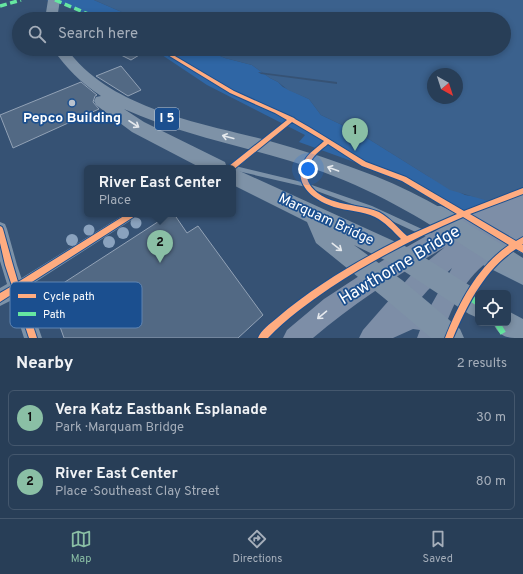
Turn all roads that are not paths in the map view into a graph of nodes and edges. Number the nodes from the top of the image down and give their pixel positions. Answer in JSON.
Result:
{"nodes":[{"id":1,"x":56,"y":0,"type":"edge"},
{"id":2,"x":53,"y":12,"type":"edge"},
{"id":3,"x":62,"y":56,"type":"edge"},
{"id":4,"x":65,"y":56,"type":"edge"},
{"id":5,"x":292,"y":119,"type":"dead end"},
{"id":6,"x":191,"y":158,"type":"dead end"},
{"id":7,"x":212,"y":165,"type":"edge"},
{"id":8,"x":221,"y":165,"type":"edge"},
{"id":9,"x":235,"y":165,"type":"edge"},
{"id":10,"x":236,"y":169,"type":"edge"},
{"id":11,"x":236,"y":177,"type":"edge"},
{"id":12,"x":398,"y":195,"type":"junction"},
{"id":13,"x":523,"y":198,"type":"edge"},
{"id":14,"x":523,"y":213,"type":"edge"},
{"id":15,"x":315,"y":216,"type":"junction"},
{"id":16,"x":128,"y":217,"type":"edge"},
{"id":17,"x":500,"y":224,"type":"junction"},
{"id":18,"x":469,"y":225,"type":"junction"},
{"id":19,"x":0,"y":229,"type":"edge"},
{"id":20,"x":523,"y":231,"type":"edge"},
{"id":21,"x":445,"y":243,"type":"dead end"},
{"id":22,"x":452,"y":246,"type":"dead end"},
{"id":23,"x":491,"y":246,"type":"junction"},
{"id":24,"x":465,"y":252,"type":"dead end"},
{"id":25,"x":523,"y":252,"type":"edge"},
{"id":26,"x":471,"y":255,"type":"dead end"},
{"id":27,"x":523,"y":271,"type":"edge"},
{"id":28,"x":14,"y":282,"type":"edge"},
{"id":29,"x":25,"y":282,"type":"edge"},
{"id":30,"x":523,"y":282,"type":"edge"},
{"id":31,"x":10,"y":292,"type":"edge"},
{"id":32,"x":0,"y":298,"type":"edge"},
{"id":33,"x":475,"y":303,"type":"edge"},
{"id":34,"x":511,"y":326,"type":"edge"},
{"id":35,"x":30,"y":328,"type":"edge"},
{"id":36,"x":438,"y":333,"type":"edge"},
{"id":37,"x":523,"y":334,"type":"edge"},
{"id":38,"x":373,"y":336,"type":"edge"},
{"id":39,"x":33,"y":338,"type":"edge"},
{"id":40,"x":295,"y":338,"type":"edge"}],
"edges":[{"from":1,"to":2,"type":"highway"},
{"from":3,"to":7,"type":"highway","number":"I 5","one_way":true},
{"from":12,"to":4,"type":"highway","number":"I 5","one_way":true},
{"from":5,"to":9,"type":"street"},
{"from":6,"to":8,"type":"lane"},
{"from":10,"to":21,"type":"lane"},
{"from":11,"to":15,"type":"highway","name":"Marquam Bridge"},
{"from":12,"to":25,"type":"lane"},
{"from":12,"to":27,"type":"highway","number":"I 5"},
{"from":13,"to":18,"type":"main road","name":"Hawthorne Bridge"},
{"from":14,"to":17,"type":"main road","name":"Hawthorne Bridge"},
{"from":15,"to":33,"type":"highway","name":"Marquam Bridge"},
{"from":15,"to":36,"type":"highway","one_way":true},
{"from":16,"to":29,"type":"street"},
{"from":17,"to":18,"type":"main road","name":"Hawthorne Bridge"},
{"from":17,"to":23,"type":"main road"},
{"from":17,"to":38,"type":"main road"},
{"from":18,"to":40,"type":"main road","name":"Hawthorne Bridge","one_way":true},
{"from":19,"to":28,"type":"street"},
{"from":20,"to":23,"type":"main road"},
{"from":22,"to":24,"type":"lane"},
{"from":23,"to":36,"type":"main road"},
{"from":26,"to":30,"type":"lane"},
{"from":31,"to":32,"type":"street"},
{"from":34,"to":37,"type":"highway"},
{"from":35,"to":39,"type":"street"},
{"from":36,"to":38,"type":"main road"}]}
